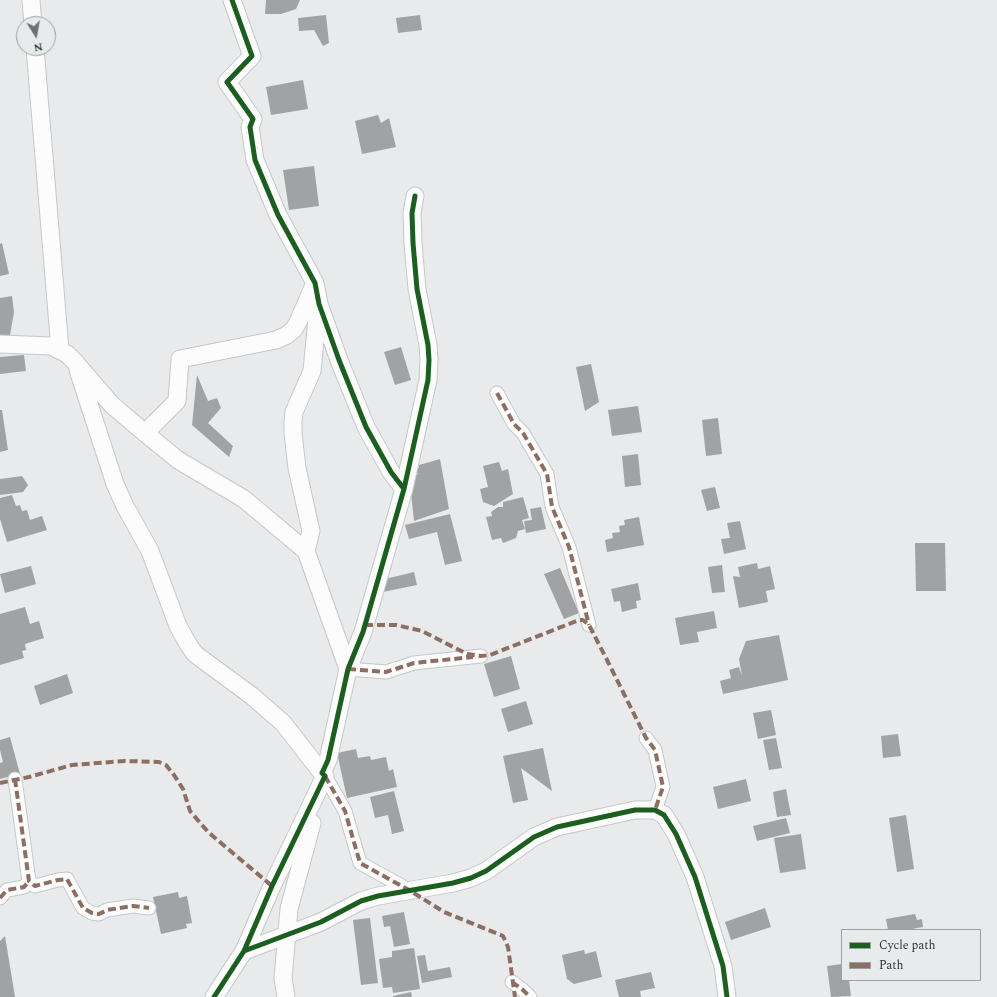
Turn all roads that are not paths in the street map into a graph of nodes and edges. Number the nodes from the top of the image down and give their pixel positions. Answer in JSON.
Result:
{"nodes":[{"id":1,"x":31,"y":0,"type":"edge"},
{"id":2,"x":232,"y":0,"type":"edge"},
{"id":3,"x":32,"y":16,"type":"edge"},
{"id":4,"x":36,"y":56,"type":"edge"},
{"id":5,"x":415,"y":196,"type":"dead end"},
{"id":6,"x":315,"y":283,"type":"junction"},
{"id":7,"x":319,"y":304,"type":"junction"},
{"id":8,"x":0,"y":344,"type":"edge"},
{"id":9,"x":60,"y":350,"type":"junction"},
{"id":10,"x":75,"y":362,"type":"junction"},
{"id":11,"x":497,"y":393,"type":"dead end"},
{"id":12,"x":145,"y":433,"type":"junction"},
{"id":13,"x":404,"y":489,"type":"junction"},
{"id":14,"x":306,"y":551,"type":"junction"},
{"id":15,"x":589,"y":625,"type":"dead end"},
{"id":16,"x":481,"y":656,"type":"dead end"},
{"id":17,"x":348,"y":669,"type":"junction"},
{"id":18,"x":646,"y":738,"type":"dead end"},
{"id":19,"x":324,"y":775,"type":"junction"},
{"id":20,"x":15,"y":779,"type":"dead end"},
{"id":21,"x":655,"y":810,"type":"junction"},
{"id":22,"x":29,"y":881,"type":"junction"},
{"id":23,"x":409,"y":890,"type":"junction"},
{"id":24,"x":0,"y":898,"type":"edge"},
{"id":25,"x":149,"y":908,"type":"dead end"},
{"id":26,"x":286,"y":934,"type":"junction"},
{"id":27,"x":244,"y":951,"type":"junction"},
{"id":28,"x":512,"y":982,"type":"dead end"},
{"id":29,"x":214,"y":997,"type":"edge"},
{"id":30,"x":286,"y":997,"type":"edge"},
{"id":31,"x":530,"y":997,"type":"edge"},
{"id":32,"x":727,"y":997,"type":"edge"}],
"edges":[{"from":1,"to":3,"type":"street"},
{"from":2,"to":6,"type":"street"},
{"from":4,"to":9,"type":"street"},
{"from":5,"to":13,"type":"street"},
{"from":6,"to":7,"type":"street"},
{"from":6,"to":12,"type":"street"},
{"from":7,"to":13,"type":"street"},
{"from":7,"to":14,"type":"street"},
{"from":8,"to":9,"type":"street"},
{"from":9,"to":10,"type":"street"},
{"from":10,"to":12,"type":"street"},
{"from":10,"to":19,"type":"street"},
{"from":11,"to":15,"type":"street"},
{"from":12,"to":14,"type":"street"},
{"from":13,"to":17,"type":"street"},
{"from":14,"to":17,"type":"street"},
{"from":16,"to":17,"type":"street"},
{"from":17,"to":19,"type":"street"},
{"from":18,"to":21,"type":"street"},
{"from":19,"to":23,"type":"street"},
{"from":19,"to":26,"type":"street"},
{"from":19,"to":27,"type":"street"},
{"from":20,"to":22,"type":"street"},
{"from":21,"to":23,"type":"street"},
{"from":21,"to":32,"type":"street"},
{"from":22,"to":24,"type":"street"},
{"from":22,"to":25,"type":"street"},
{"from":23,"to":26,"type":"street"},
{"from":26,"to":27,"type":"street"},
{"from":26,"to":30,"type":"street"},
{"from":27,"to":29,"type":"street"},
{"from":28,"to":31,"type":"street"}]}
